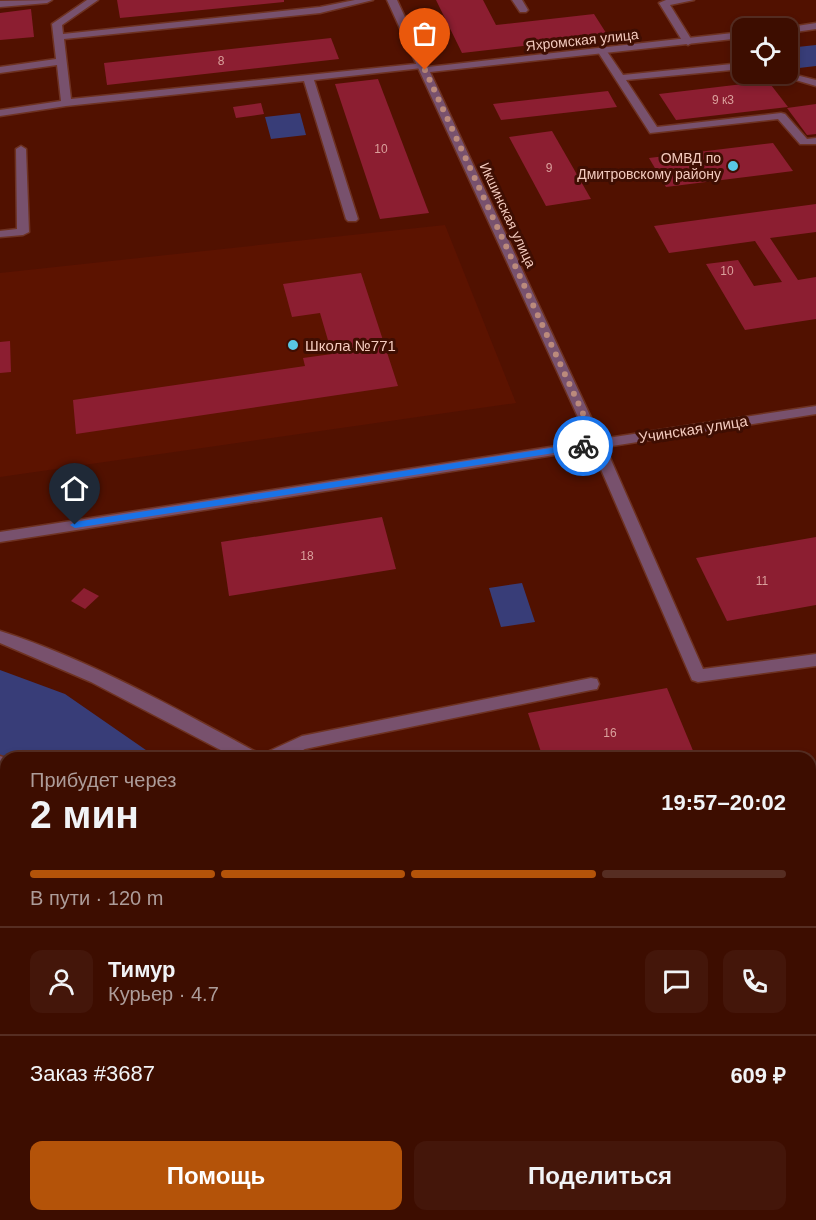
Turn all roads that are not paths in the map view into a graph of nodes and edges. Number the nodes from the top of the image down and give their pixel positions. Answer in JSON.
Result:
{"nodes":[{"id":1,"x":93,"y":0,"type":"edge"},
{"id":2,"x":368,"y":0,"type":"edge"},
{"id":3,"x":392,"y":0,"type":"edge"},
{"id":4,"x":517,"y":0,"type":"edge"},
{"id":5,"x":689,"y":0,"type":"edge"},
{"id":6,"x":0,"y":4,"type":"edge"},
{"id":7,"x":51,"y":10,"type":"edge"},
{"id":8,"x":523,"y":10,"type":"dead end"},
{"id":9,"x":816,"y":26,"type":"edge"},
{"id":10,"x":798,"y":29,"type":"edge"},
{"id":11,"x":732,"y":36,"type":"edge"},
{"id":12,"x":59,"y":37,"type":"junction"},
{"id":13,"x":688,"y":42,"type":"junction"},
{"id":14,"x":603,"y":52,"type":"junction"},
{"id":15,"x":60,"y":62,"type":"junction"},
{"id":16,"x":732,"y":67,"type":"edge"},
{"id":17,"x":423,"y":68,"type":"junction"},
{"id":18,"x":0,"y":70,"type":"edge"},
{"id":19,"x":308,"y":77,"type":"junction"},
{"id":20,"x":621,"y":78,"type":"junction"},
{"id":21,"x":798,"y":78,"type":"edge"},
{"id":22,"x":816,"y":83,"type":"edge"},
{"id":23,"x":66,"y":103,"type":"junction"},
{"id":24,"x":0,"y":113,"type":"edge"},
{"id":25,"x":816,"y":141,"type":"edge"},
{"id":26,"x":21,"y":149,"type":"dead end"},
{"id":27,"x":352,"y":219,"type":"dead end"},
{"id":28,"x":0,"y":234,"type":"edge"},
{"id":29,"x":816,"y":410,"type":"edge"},
{"id":30,"x":597,"y":444,"type":"junction"},
{"id":31,"x":0,"y":537,"type":"edge"},
{"id":32,"x":0,"y":637,"type":"edge"},
{"id":33,"x":816,"y":660,"type":"edge"},
{"id":34,"x":591,"y":684,"type":"dead end"},
{"id":35,"x":241,"y":752,"type":"edge"},
{"id":36,"x":283,"y":752,"type":"edge"}],
"edges":[{"from":1,"to":7,"type":"street"},
{"from":2,"to":12,"type":"street"},
{"from":3,"to":17,"type":"street","name":"Икшинская улица"},
{"from":4,"to":8,"type":"street"},
{"from":5,"to":13,"type":"street"},
{"from":6,"to":7,"type":"street"},
{"from":7,"to":12,"type":"street"},
{"from":9,"to":10,"type":"street"},
{"from":11,"to":13,"type":"street","name":"Яхромская улица"},
{"from":12,"to":15,"type":"street"},
{"from":13,"to":14,"type":"street","name":"Яхромская улица"},
{"from":14,"to":17,"type":"street","name":"Яхромская улица"},
{"from":14,"to":20,"type":"street"},
{"from":15,"to":18,"type":"street"},
{"from":15,"to":23,"type":"street"},
{"from":16,"to":20,"type":"street"},
{"from":17,"to":19,"type":"street","name":"Яхромская улица"},
{"from":17,"to":30,"type":"street","name":"Икшинская улица"},
{"from":19,"to":23,"type":"street","name":"Яхромская улица"},
{"from":19,"to":27,"type":"street"},
{"from":20,"to":25,"type":"street"},
{"from":21,"to":22,"type":"street"},
{"from":23,"to":24,"type":"street","name":"Яхромская улица"},
{"from":26,"to":28,"type":"street"},
{"from":29,"to":30,"type":"street","name":"Учинская улица"},
{"from":30,"to":31,"type":"street","name":"Учинская улица"},
{"from":30,"to":33,"type":"street","name":"Икшинская улица"},
{"from":32,"to":35,"type":"street"},
{"from":34,"to":36,"type":"street"}]}
